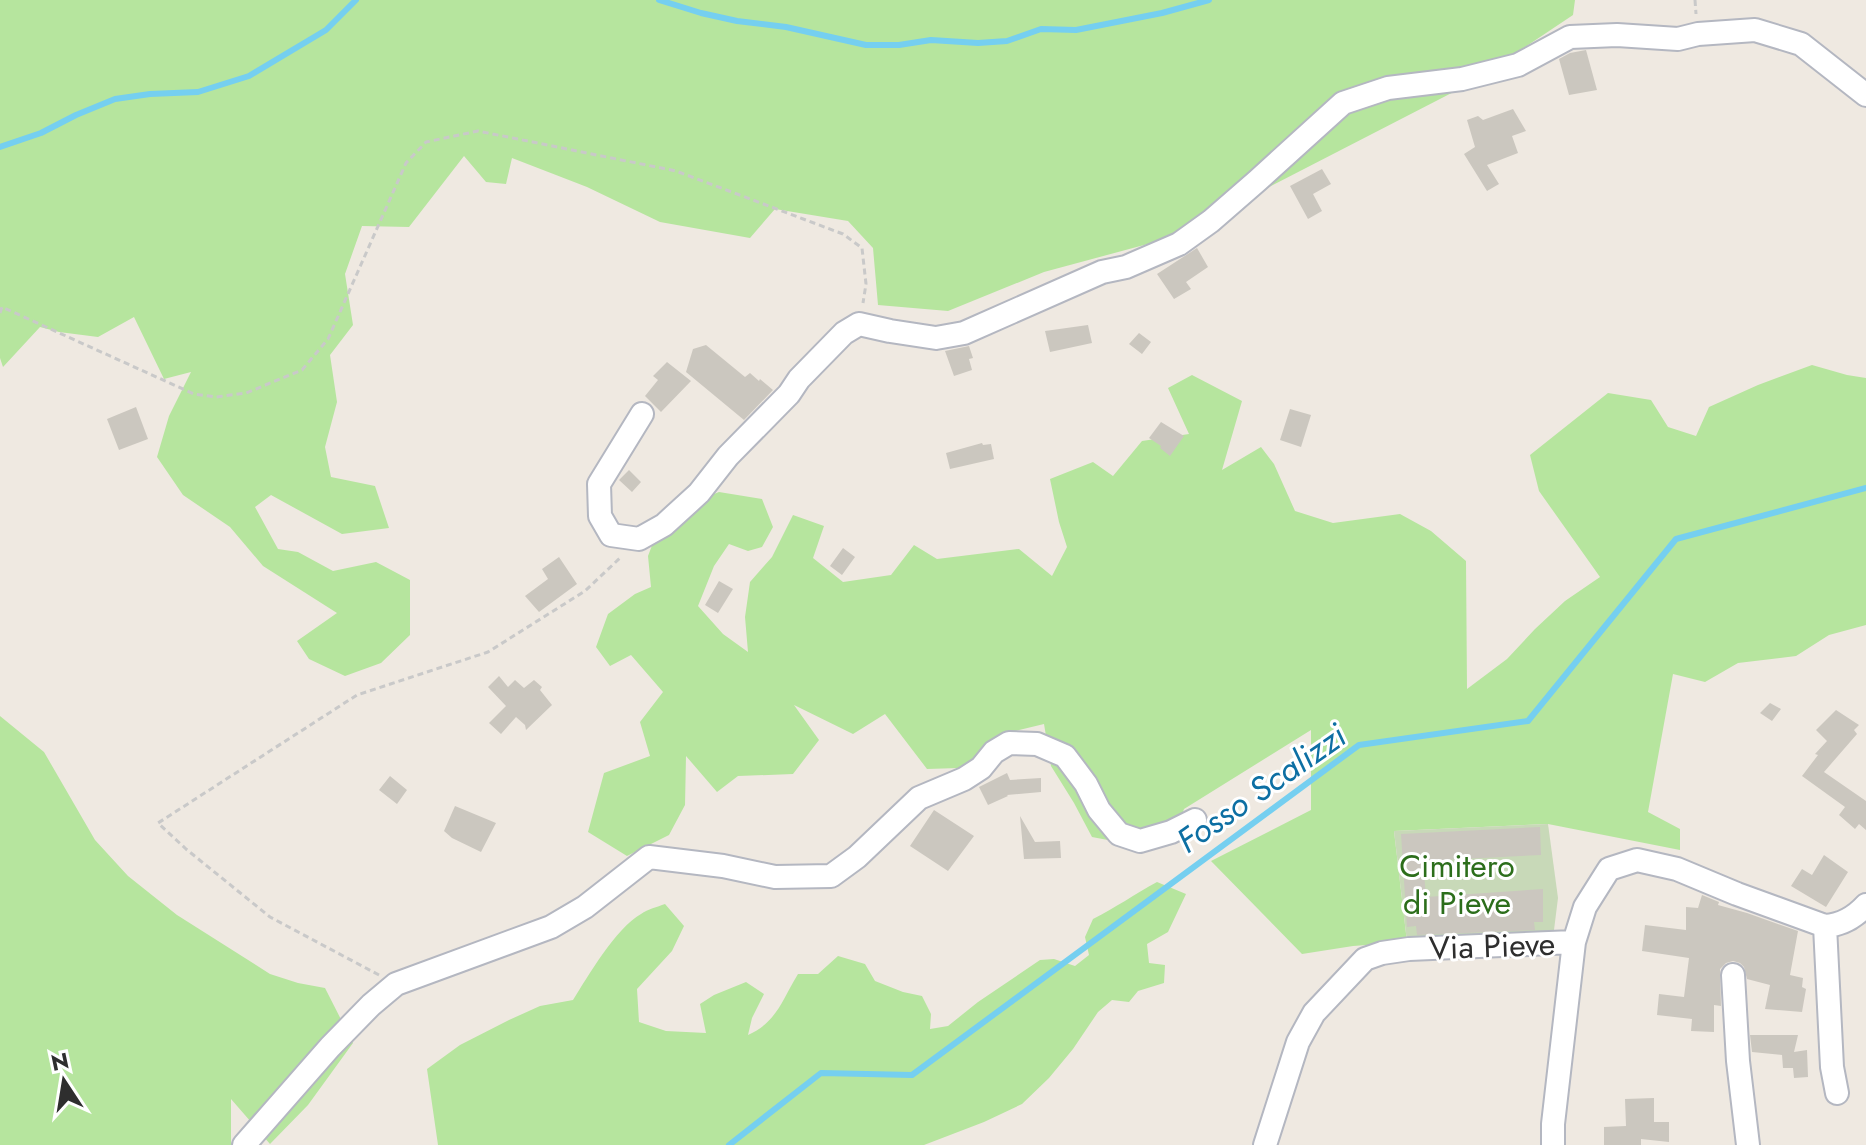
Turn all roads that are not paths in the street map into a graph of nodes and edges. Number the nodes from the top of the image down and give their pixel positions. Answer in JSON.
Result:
{"nodes":[{"id":1,"x":1866,"y":95,"type":"edge"},
{"id":2,"x":642,"y":414,"type":"dead end"},
{"id":3,"x":1195,"y":820,"type":"dead end"},
{"id":4,"x":1866,"y":905,"type":"edge"},
{"id":5,"x":1825,"y":926,"type":"junction"},
{"id":6,"x":1574,"y":942,"type":"junction"},
{"id":7,"x":1733,"y":975,"type":"dead end"},
{"id":8,"x":1837,"y":1093,"type":"dead end"},
{"id":9,"x":244,"y":1145,"type":"edge"},
{"id":10,"x":1265,"y":1145,"type":"edge"},
{"id":11,"x":1553,"y":1145,"type":"edge"},
{"id":12,"x":1748,"y":1145,"type":"edge"}],
"edges":[{"from":1,"to":2,"type":"street"},
{"from":3,"to":9,"type":"street"},
{"from":4,"to":5,"type":"street"},
{"from":5,"to":6,"type":"street","name":"Via Pieve"},
{"from":5,"to":8,"type":"street"},
{"from":6,"to":10,"type":"street","name":"Via Pieve"},
{"from":6,"to":11,"type":"street"},
{"from":7,"to":12,"type":"street"}]}
